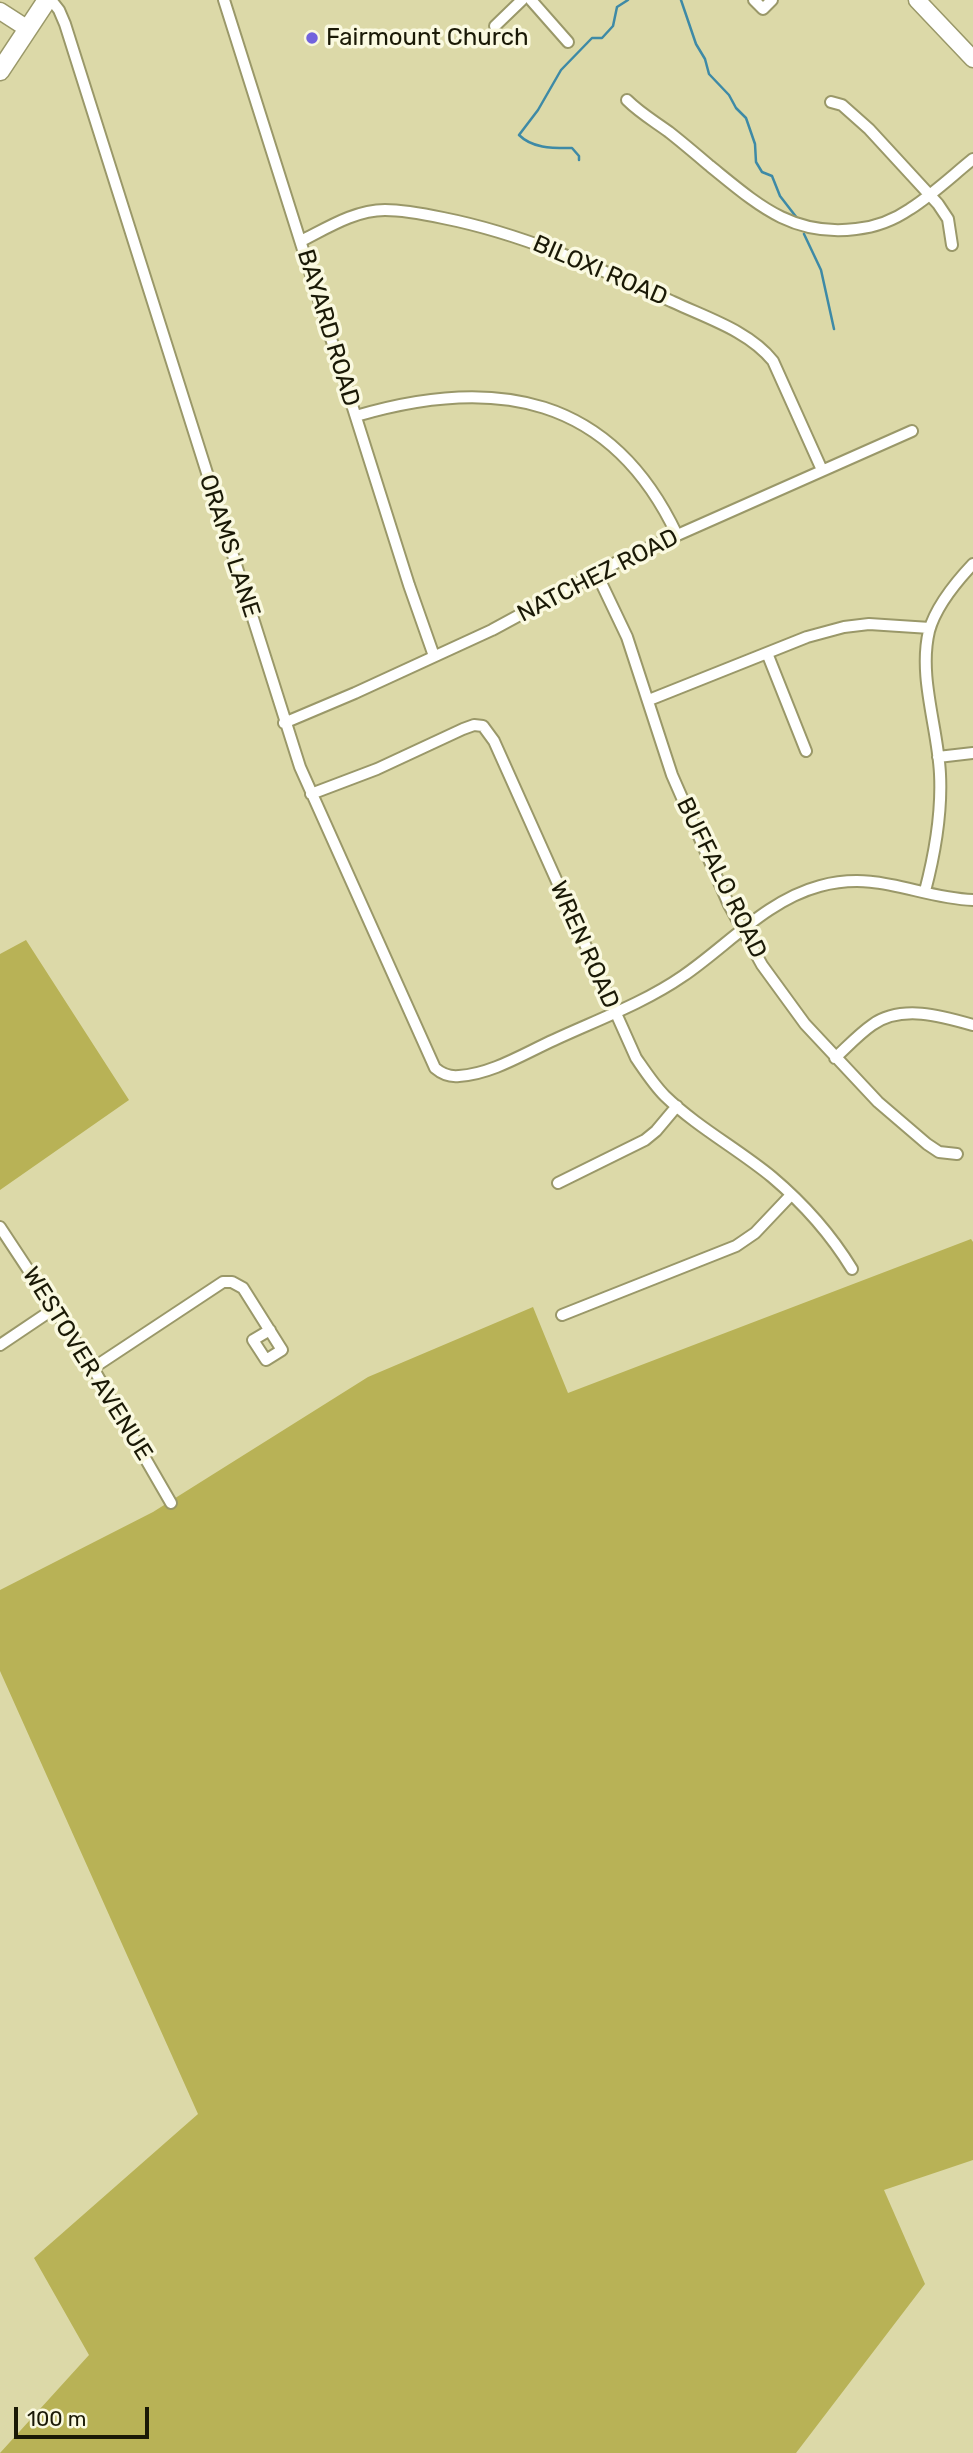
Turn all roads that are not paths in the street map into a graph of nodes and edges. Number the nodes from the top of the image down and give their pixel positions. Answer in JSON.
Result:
{"nodes":[{"id":1,"x":49,"y":0,"type":"edge"},
{"id":2,"x":224,"y":0,"type":"edge"},
{"id":3,"x":522,"y":0,"type":"edge"},
{"id":4,"x":754,"y":0,"type":"edge"},
{"id":5,"x":772,"y":0,"type":"edge"},
{"id":6,"x":917,"y":0,"type":"edge"},
{"id":7,"x":538,"y":3,"type":"edge"},
{"id":8,"x":0,"y":11,"type":"edge"},
{"id":9,"x":495,"y":26,"type":"dead end"},
{"id":10,"x":28,"y":29,"type":"junction"},
{"id":11,"x":568,"y":42,"type":"dead end"},
{"id":12,"x":973,"y":60,"type":"edge"},
{"id":13,"x":0,"y":71,"type":"edge"},
{"id":14,"x":627,"y":100,"type":"dead end"},
{"id":15,"x":831,"y":102,"type":"dead end"},
{"id":16,"x":973,"y":159,"type":"edge"},
{"id":17,"x":929,"y":194,"type":"junction"},
{"id":18,"x":300,"y":241,"type":"junction"},
{"id":19,"x":952,"y":245,"type":"dead end"},
{"id":20,"x":356,"y":415,"type":"junction"},
{"id":21,"x":912,"y":431,"type":"dead end"},
{"id":22,"x":822,"y":470,"type":"junction"},
{"id":23,"x":677,"y":535,"type":"junction"},
{"id":24,"x":973,"y":564,"type":"edge"},
{"id":25,"x":596,"y":572,"type":"junction"},
{"id":26,"x":930,"y":628,"type":"junction"},
{"id":27,"x":767,"y":653,"type":"junction"},
{"id":28,"x":434,"y":656,"type":"junction"},
{"id":29,"x":649,"y":700,"type":"junction"},
{"id":30,"x":284,"y":723,"type":"junction"},
{"id":31,"x":806,"y":751,"type":"dead end"},
{"id":32,"x":973,"y":753,"type":"edge"},
{"id":33,"x":938,"y":757,"type":"junction"},
{"id":34,"x":311,"y":794,"type":"junction"},
{"id":35,"x":925,"y":891,"type":"junction"},
{"id":36,"x":973,"y":900,"type":"edge"},
{"id":37,"x":743,"y":930,"type":"junction"},
{"id":38,"x":614,"y":1013,"type":"junction"},
{"id":39,"x":973,"y":1025,"type":"edge"},
{"id":40,"x":835,"y":1058,"type":"junction"},
{"id":41,"x":677,"y":1106,"type":"junction"},
{"id":42,"x":957,"y":1154,"type":"dead end"},
{"id":43,"x":558,"y":1184,"type":"dead end"},
{"id":44,"x":791,"y":1195,"type":"junction"},
{"id":45,"x":0,"y":1227,"type":"edge"},
{"id":46,"x":852,"y":1269,"type":"dead end"},
{"id":47,"x":55,"y":1308,"type":"junction"},
{"id":48,"x":562,"y":1314,"type":"dead end"},
{"id":49,"x":270,"y":1330,"type":"dead end"},
{"id":50,"x":0,"y":1345,"type":"edge"},
{"id":51,"x":93,"y":1368,"type":"junction"},
{"id":52,"x":171,"y":1503,"type":"dead end"}],
"edges":[{"from":1,"to":10,"type":"main road"},
{"from":1,"to":30,"type":"street","name":"ORAMS LANE"},
{"from":2,"to":18,"type":"street","name":"BAYARD ROAD"},
{"from":3,"to":9,"type":"street"},
{"from":4,"to":5,"type":"street"},
{"from":6,"to":12,"type":"street"},
{"from":7,"to":11,"type":"street"},
{"from":8,"to":10,"type":"street"},
{"from":10,"to":13,"type":"main road"},
{"from":14,"to":17,"type":"street"},
{"from":15,"to":17,"type":"street"},
{"from":16,"to":17,"type":"street"},
{"from":17,"to":19,"type":"street"},
{"from":18,"to":20,"type":"street","name":"BAYARD ROAD"},
{"from":18,"to":22,"type":"street","name":"BILOXI ROAD"},
{"from":20,"to":23,"type":"street"},
{"from":20,"to":28,"type":"street","name":"BAYARD ROAD"},
{"from":21,"to":22,"type":"street","name":"NATCHEZ ROAD"},
{"from":22,"to":23,"type":"street","name":"NATCHEZ ROAD"},
{"from":23,"to":25,"type":"street","name":"NATCHEZ ROAD"},
{"from":24,"to":26,"type":"street"},
{"from":25,"to":28,"type":"street","name":"NATCHEZ ROAD"},
{"from":25,"to":29,"type":"street","name":"BUFFALO ROAD"},
{"from":26,"to":27,"type":"street"},
{"from":26,"to":33,"type":"street"},
{"from":27,"to":29,"type":"street"},
{"from":27,"to":31,"type":"street"},
{"from":28,"to":30,"type":"street","name":"NATCHEZ ROAD"},
{"from":29,"to":37,"type":"street","name":"BUFFALO ROAD"},
{"from":30,"to":34,"type":"street","name":"ORAMS LANE"},
{"from":32,"to":33,"type":"street"},
{"from":33,"to":35,"type":"street"},
{"from":34,"to":38,"type":"street","name":"ORAMS LANE"},
{"from":34,"to":38,"type":"street","name":"WREN ROAD"},
{"from":35,"to":36,"type":"street"},
{"from":35,"to":37,"type":"street"},
{"from":37,"to":38,"type":"street"},
{"from":37,"to":40,"type":"street","name":"BUFFALO ROAD"},
{"from":38,"to":41,"type":"street","name":"WREN ROAD"},
{"from":39,"to":40,"type":"street"},
{"from":40,"to":42,"type":"street","name":"BUFFALO ROAD"},
{"from":41,"to":43,"type":"street"},
{"from":41,"to":44,"type":"street","name":"WREN ROAD"},
{"from":44,"to":46,"type":"street","name":"WREN ROAD"},
{"from":44,"to":48,"type":"street"},
{"from":45,"to":47,"type":"street","name":"WESTOVER AVENUE"},
{"from":47,"to":50,"type":"street"},
{"from":47,"to":51,"type":"street","name":"WESTOVER AVENUE"},
{"from":49,"to":51,"type":"street"},
{"from":51,"to":52,"type":"street","name":"WESTOVER AVENUE"}]}
